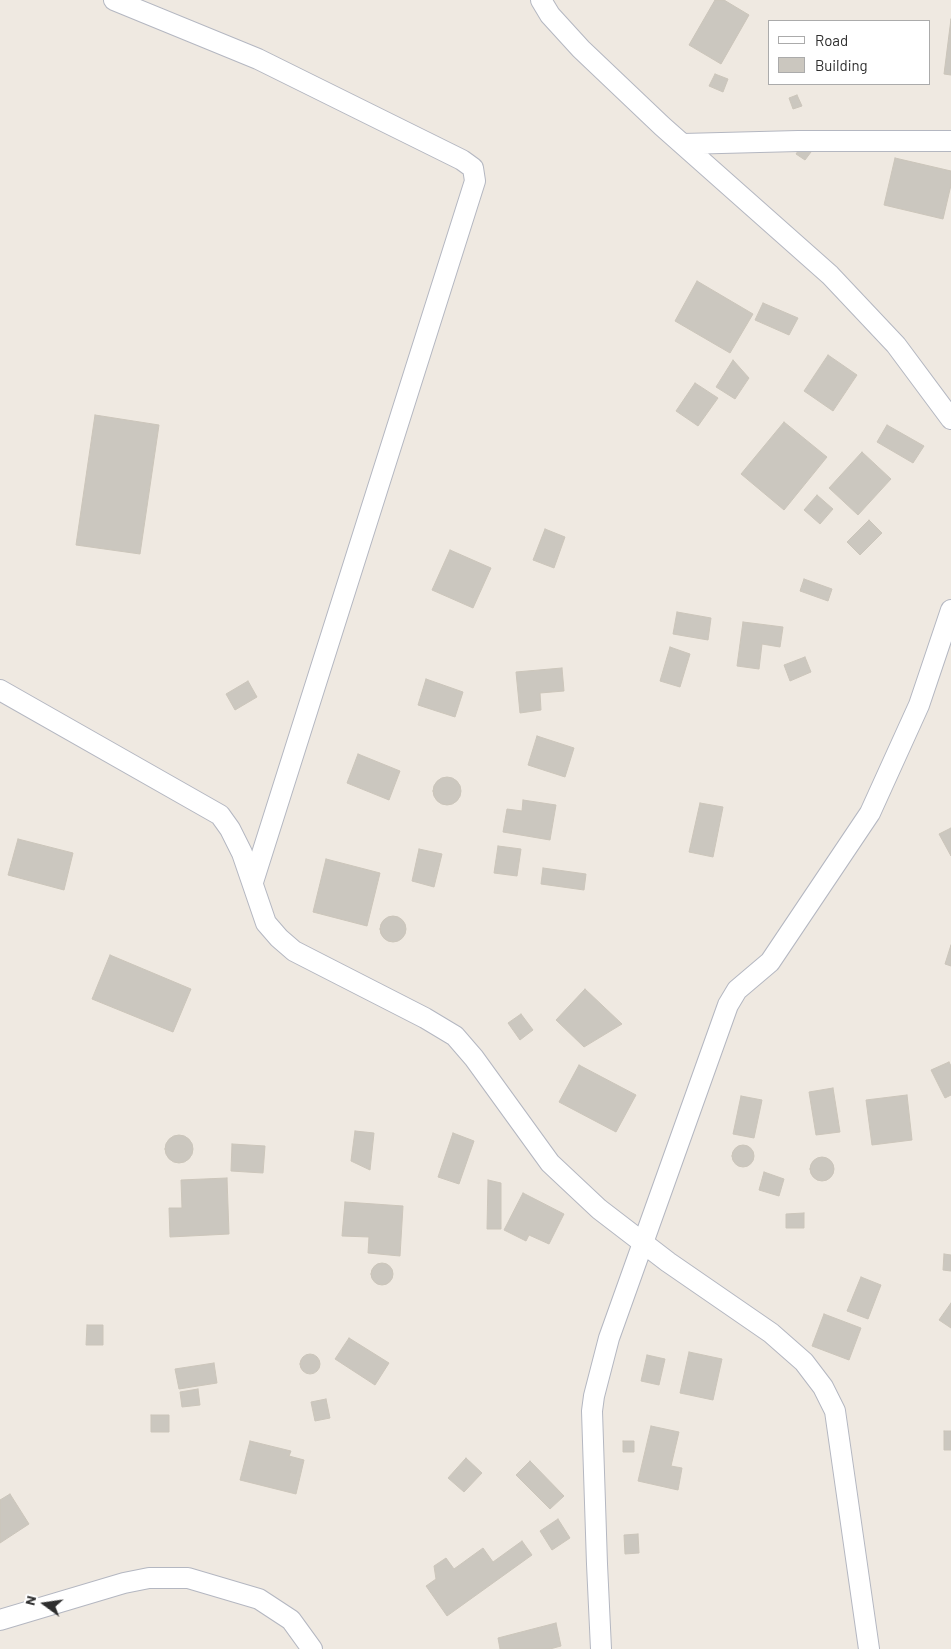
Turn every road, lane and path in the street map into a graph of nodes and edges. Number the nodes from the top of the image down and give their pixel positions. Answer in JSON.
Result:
{"nodes":[{"id":1,"x":114,"y":0,"type":"edge"},
{"id":2,"x":541,"y":0,"type":"edge"},
{"id":3,"x":951,"y":141,"type":"edge"},
{"id":4,"x":683,"y":144,"type":"junction"},
{"id":5,"x":951,"y":419,"type":"edge"},
{"id":6,"x":951,"y":610,"type":"edge"},
{"id":7,"x":0,"y":690,"type":"edge"},
{"id":8,"x":253,"y":882,"type":"junction"},
{"id":9,"x":644,"y":1244,"type":"junction"},
{"id":10,"x":0,"y":1620,"type":"edge"},
{"id":11,"x":312,"y":1649,"type":"edge"},
{"id":12,"x":601,"y":1649,"type":"edge"},
{"id":13,"x":869,"y":1649,"type":"edge"}],
"edges":[{"from":1,"to":8,"type":"street"},
{"from":2,"to":4,"type":"street"},
{"from":3,"to":4,"type":"street"},
{"from":4,"to":5,"type":"street"},
{"from":6,"to":9,"type":"street"},
{"from":7,"to":8,"type":"street"},
{"from":8,"to":9,"type":"street"},
{"from":9,"to":12,"type":"street"},
{"from":9,"to":13,"type":"street"},
{"from":10,"to":11,"type":"street"}]}
